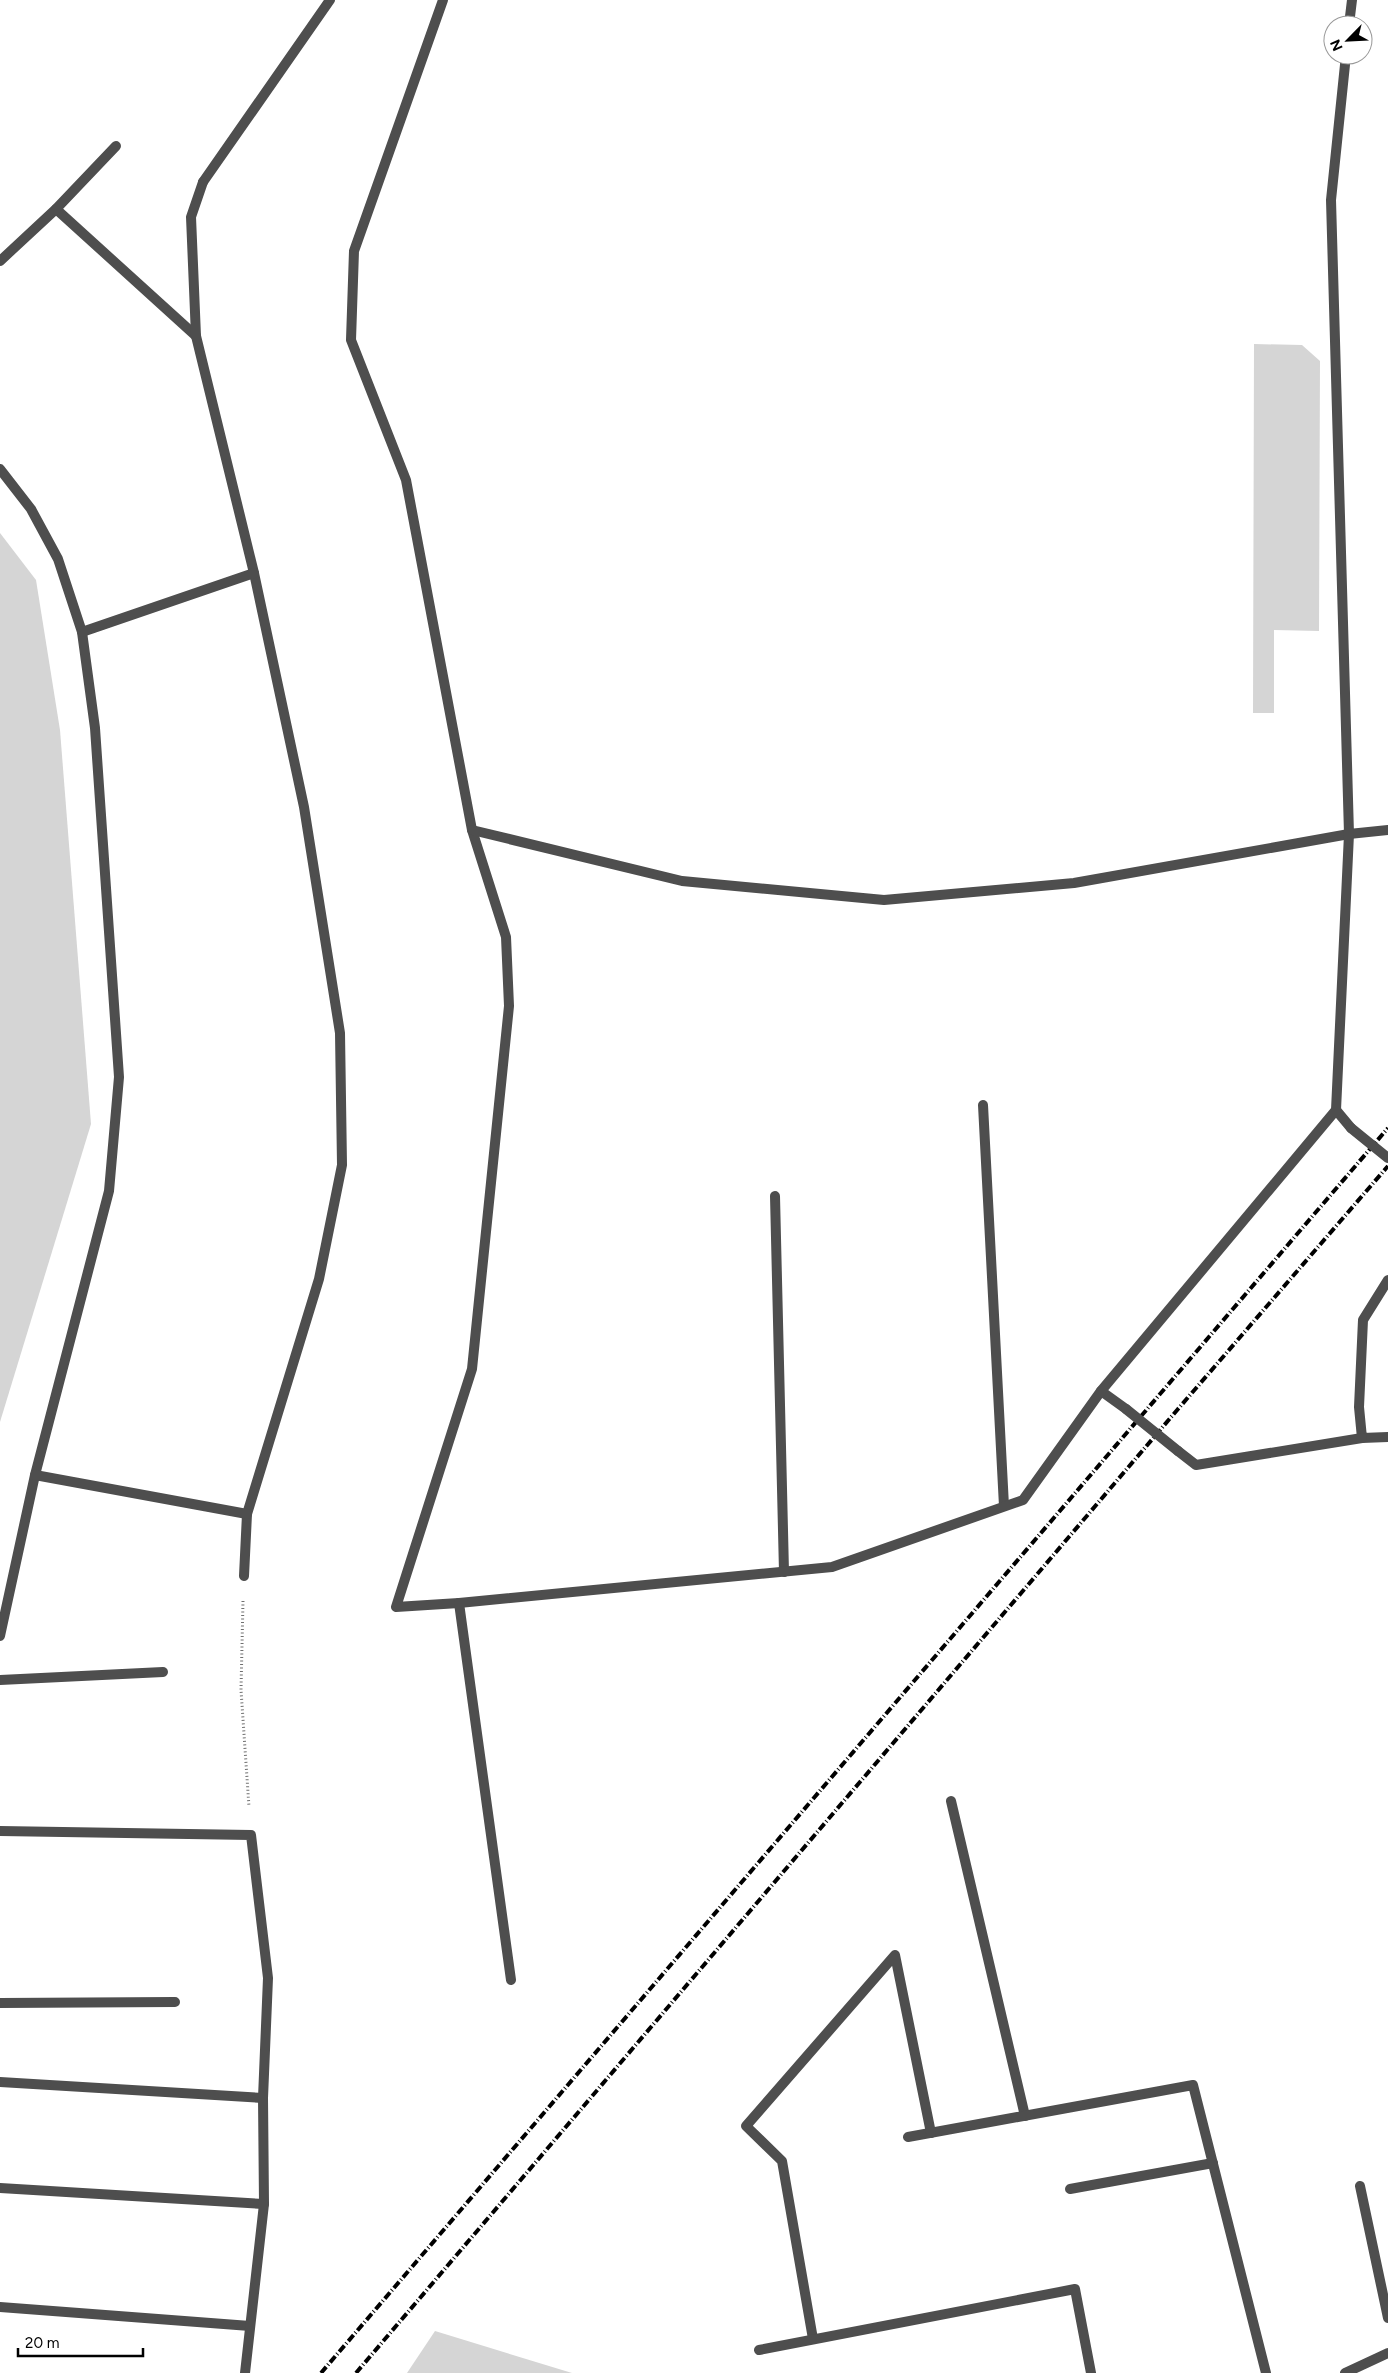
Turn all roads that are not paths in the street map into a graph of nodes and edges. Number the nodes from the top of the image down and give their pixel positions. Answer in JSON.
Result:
{"nodes":[{"id":1,"x":330,"y":0,"type":"edge"},
{"id":2,"x":443,"y":0,"type":"edge"},
{"id":3,"x":1352,"y":0,"type":"edge"},
{"id":4,"x":1351,"y":15,"type":"edge"},
{"id":5,"x":1345,"y":65,"type":"edge"},
{"id":6,"x":116,"y":146,"type":"dead end"},
{"id":7,"x":56,"y":209,"type":"junction"},
{"id":8,"x":0,"y":261,"type":"edge"},
{"id":9,"x":196,"y":336,"type":"junction"},
{"id":10,"x":0,"y":469,"type":"edge"},
{"id":11,"x":254,"y":573,"type":"junction"},
{"id":12,"x":82,"y":632,"type":"junction"},
{"id":13,"x":472,"y":830,"type":"junction"},
{"id":14,"x":1388,"y":830,"type":"edge"},
{"id":15,"x":1349,"y":834,"type":"junction"},
{"id":16,"x":983,"y":1105,"type":"dead end"},
{"id":17,"x":1336,"y":1110,"type":"junction"},
{"id":18,"x":1388,"y":1158,"type":"edge"},
{"id":19,"x":775,"y":1196,"type":"dead end"},
{"id":20,"x":1388,"y":1280,"type":"edge"},
{"id":21,"x":1101,"y":1391,"type":"junction"},
{"id":22,"x":1388,"y":1437,"type":"edge"},
{"id":23,"x":1362,"y":1438,"type":"junction"},
{"id":24,"x":35,"y":1475,"type":"junction"},
{"id":25,"x":1004,"y":1506,"type":"junction"},
{"id":26,"x":247,"y":1514,"type":"junction"},
{"id":27,"x":784,"y":1572,"type":"junction"},
{"id":28,"x":244,"y":1576,"type":"road end"},
{"id":29,"x":459,"y":1603,"type":"junction"},
{"id":30,"x":0,"y":1636,"type":"edge"},
{"id":31,"x":163,"y":1672,"type":"dead end"},
{"id":32,"x":0,"y":1680,"type":"edge"},
{"id":33,"x":952,"y":1801,"type":"dead end"},
{"id":34,"x":0,"y":1831,"type":"edge"},
{"id":35,"x":511,"y":1980,"type":"dead end"},
{"id":36,"x":175,"y":2002,"type":"dead end"},
{"id":37,"x":0,"y":2003,"type":"edge"},
{"id":38,"x":0,"y":2082,"type":"edge"},
{"id":39,"x":264,"y":2098,"type":"junction"},
{"id":40,"x":1025,"y":2116,"type":"junction"},
{"id":41,"x":931,"y":2133,"type":"junction"},
{"id":42,"x":908,"y":2137,"type":"dead end"},
{"id":43,"x":1213,"y":2163,"type":"junction"},
{"id":44,"x":1360,"y":2186,"type":"dead end"},
{"id":45,"x":0,"y":2188,"type":"edge"},
{"id":46,"x":1070,"y":2189,"type":"dead end"},
{"id":47,"x":264,"y":2204,"type":"junction"},
{"id":48,"x":0,"y":2307,"type":"edge"},
{"id":49,"x":1388,"y":2318,"type":"edge"},
{"id":50,"x":250,"y":2326,"type":"junction"},
{"id":51,"x":813,"y":2339,"type":"junction"},
{"id":52,"x":759,"y":2350,"type":"dead end"},
{"id":53,"x":1388,"y":2352,"type":"edge"},
{"id":54,"x":245,"y":2373,"type":"edge"},
{"id":55,"x":1091,"y":2373,"type":"edge"},
{"id":56,"x":1266,"y":2373,"type":"edge"},
{"id":57,"x":1345,"y":2373,"type":"edge"}],
"edges":[{"from":1,"to":9,"type":"street"},
{"from":2,"to":13,"type":"street"},
{"from":3,"to":4,"type":"street"},
{"from":5,"to":15,"type":"street"},
{"from":6,"to":7,"type":"street"},
{"from":7,"to":8,"type":"street"},
{"from":7,"to":9,"type":"street"},
{"from":9,"to":11,"type":"street"},
{"from":10,"to":12,"type":"street"},
{"from":11,"to":12,"type":"street"},
{"from":11,"to":26,"type":"street"},
{"from":12,"to":24,"type":"street"},
{"from":13,"to":15,"type":"street"},
{"from":13,"to":29,"type":"street"},
{"from":14,"to":15,"type":"street"},
{"from":15,"to":17,"type":"street"},
{"from":16,"to":25,"type":"street"},
{"from":17,"to":18,"type":"street","bridge":true},
{"from":17,"to":21,"type":"street"},
{"from":19,"to":27,"type":"street"},
{"from":20,"to":23,"type":"street"},
{"from":21,"to":23,"type":"street","bridge":true},
{"from":21,"to":25,"type":"street"},
{"from":22,"to":23,"type":"street"},
{"from":24,"to":26,"type":"street"},
{"from":24,"to":30,"type":"street"},
{"from":25,"to":27,"type":"street"},
{"from":26,"to":28,"type":"street"},
{"from":27,"to":29,"type":"street"},
{"from":29,"to":35,"type":"street"},
{"from":31,"to":32,"type":"street"},
{"from":33,"to":40,"type":"street"},
{"from":34,"to":39,"type":"street"},
{"from":36,"to":37,"type":"street"},
{"from":38,"to":39,"type":"street"},
{"from":39,"to":47,"type":"street"},
{"from":40,"to":41,"type":"street"},
{"from":40,"to":43,"type":"street"},
{"from":41,"to":42,"type":"street"},
{"from":41,"to":51,"type":"street"},
{"from":43,"to":46,"type":"street"},
{"from":43,"to":56,"type":"street"},
{"from":44,"to":49,"type":"street"},
{"from":45,"to":47,"type":"street"},
{"from":47,"to":50,"type":"street"},
{"from":48,"to":50,"type":"street"},
{"from":50,"to":54,"type":"street"},
{"from":51,"to":52,"type":"street"},
{"from":51,"to":55,"type":"street"},
{"from":53,"to":57,"type":"street"}]}
